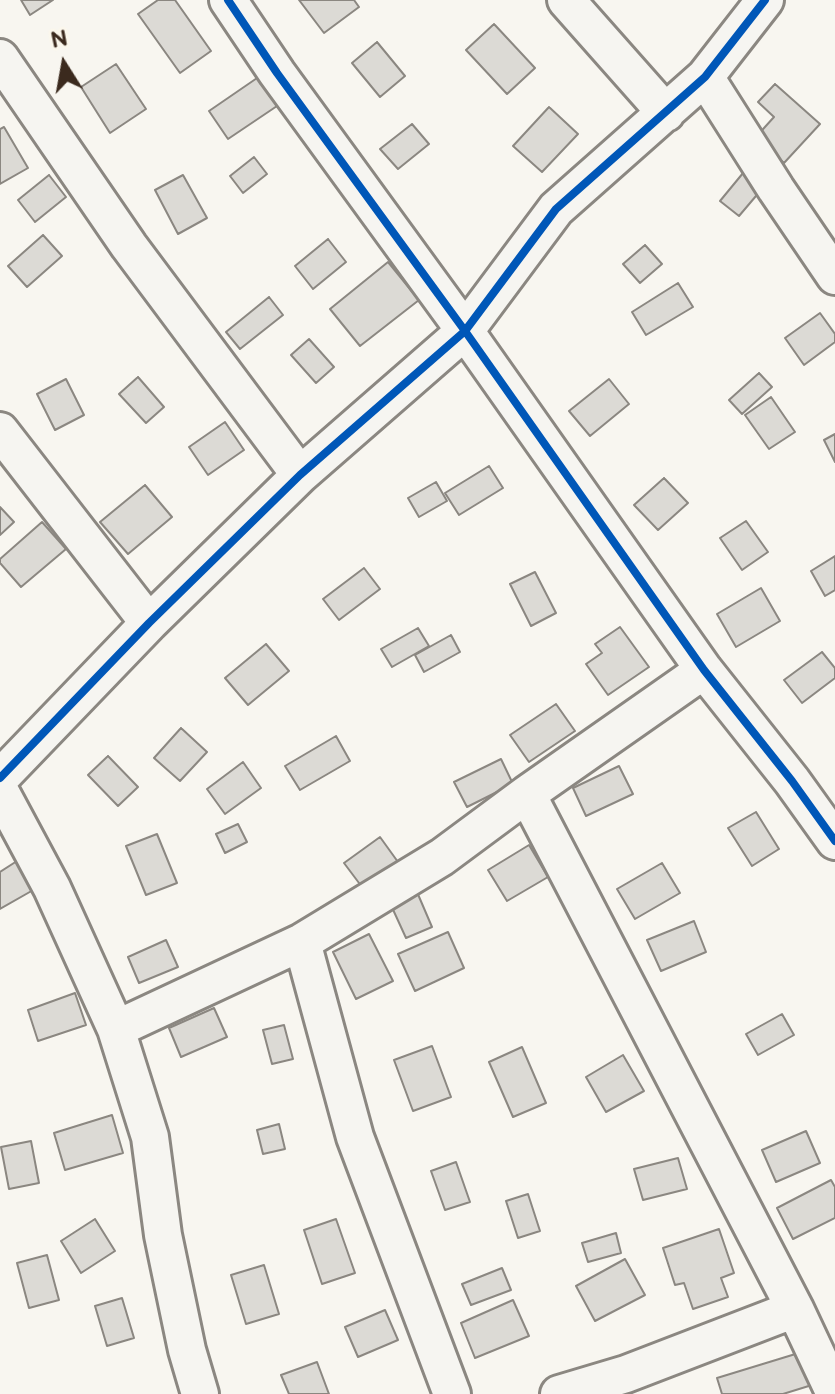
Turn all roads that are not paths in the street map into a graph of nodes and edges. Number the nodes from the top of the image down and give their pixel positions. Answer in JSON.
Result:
{"nodes":[{"id":1,"x":228,"y":0,"type":"edge"},
{"id":2,"x":566,"y":0,"type":"edge"},
{"id":3,"x":765,"y":0,"type":"edge"},
{"id":4,"x":0,"y":58,"type":"edge"},
{"id":5,"x":705,"y":77,"type":"junction"},
{"id":6,"x":666,"y":113,"type":"junction"},
{"id":7,"x":835,"y":276,"type":"edge"},
{"id":8,"x":465,"y":331,"type":"junction"},
{"id":9,"x":0,"y":431,"type":"edge"},
{"id":10,"x":300,"y":475,"type":"junction"},
{"id":11,"x":149,"y":623,"type":"junction"},
{"id":12,"x":704,"y":670,"type":"junction"},
{"id":13,"x":0,"y":778,"type":"edge"},
{"id":14,"x":0,"y":791,"type":"edge"},
{"id":15,"x":527,"y":794,"type":"junction"},
{"id":16,"x":835,"y":841,"type":"edge"},
{"id":17,"x":302,"y":942,"type":"junction"},
{"id":18,"x":116,"y":1029,"type":"junction"},
{"id":19,"x":795,"y":1309,"type":"junction"},
{"id":20,"x":627,"y":1384,"type":"edge"},
{"id":21,"x":200,"y":1394,"type":"edge"},
{"id":22,"x":452,"y":1394,"type":"edge"},
{"id":23,"x":559,"y":1394,"type":"edge"},
{"id":24,"x":835,"y":1394,"type":"edge"}],
"edges":[{"from":1,"to":8,"type":"street"},
{"from":2,"to":6,"type":"street"},
{"from":3,"to":5,"type":"street"},
{"from":4,"to":10,"type":"street"},
{"from":5,"to":6,"type":"street"},
{"from":5,"to":7,"type":"street"},
{"from":6,"to":8,"type":"street"},
{"from":8,"to":10,"type":"street"},
{"from":8,"to":12,"type":"street"},
{"from":9,"to":11,"type":"street"},
{"from":10,"to":11,"type":"street"},
{"from":11,"to":13,"type":"street"},
{"from":12,"to":15,"type":"street"},
{"from":12,"to":16,"type":"street"},
{"from":14,"to":18,"type":"street"},
{"from":15,"to":17,"type":"street"},
{"from":15,"to":19,"type":"street"},
{"from":17,"to":18,"type":"street"},
{"from":17,"to":22,"type":"street"},
{"from":18,"to":21,"type":"street"},
{"from":19,"to":20,"type":"street"},
{"from":19,"to":24,"type":"street"},
{"from":20,"to":23,"type":"street"}]}
